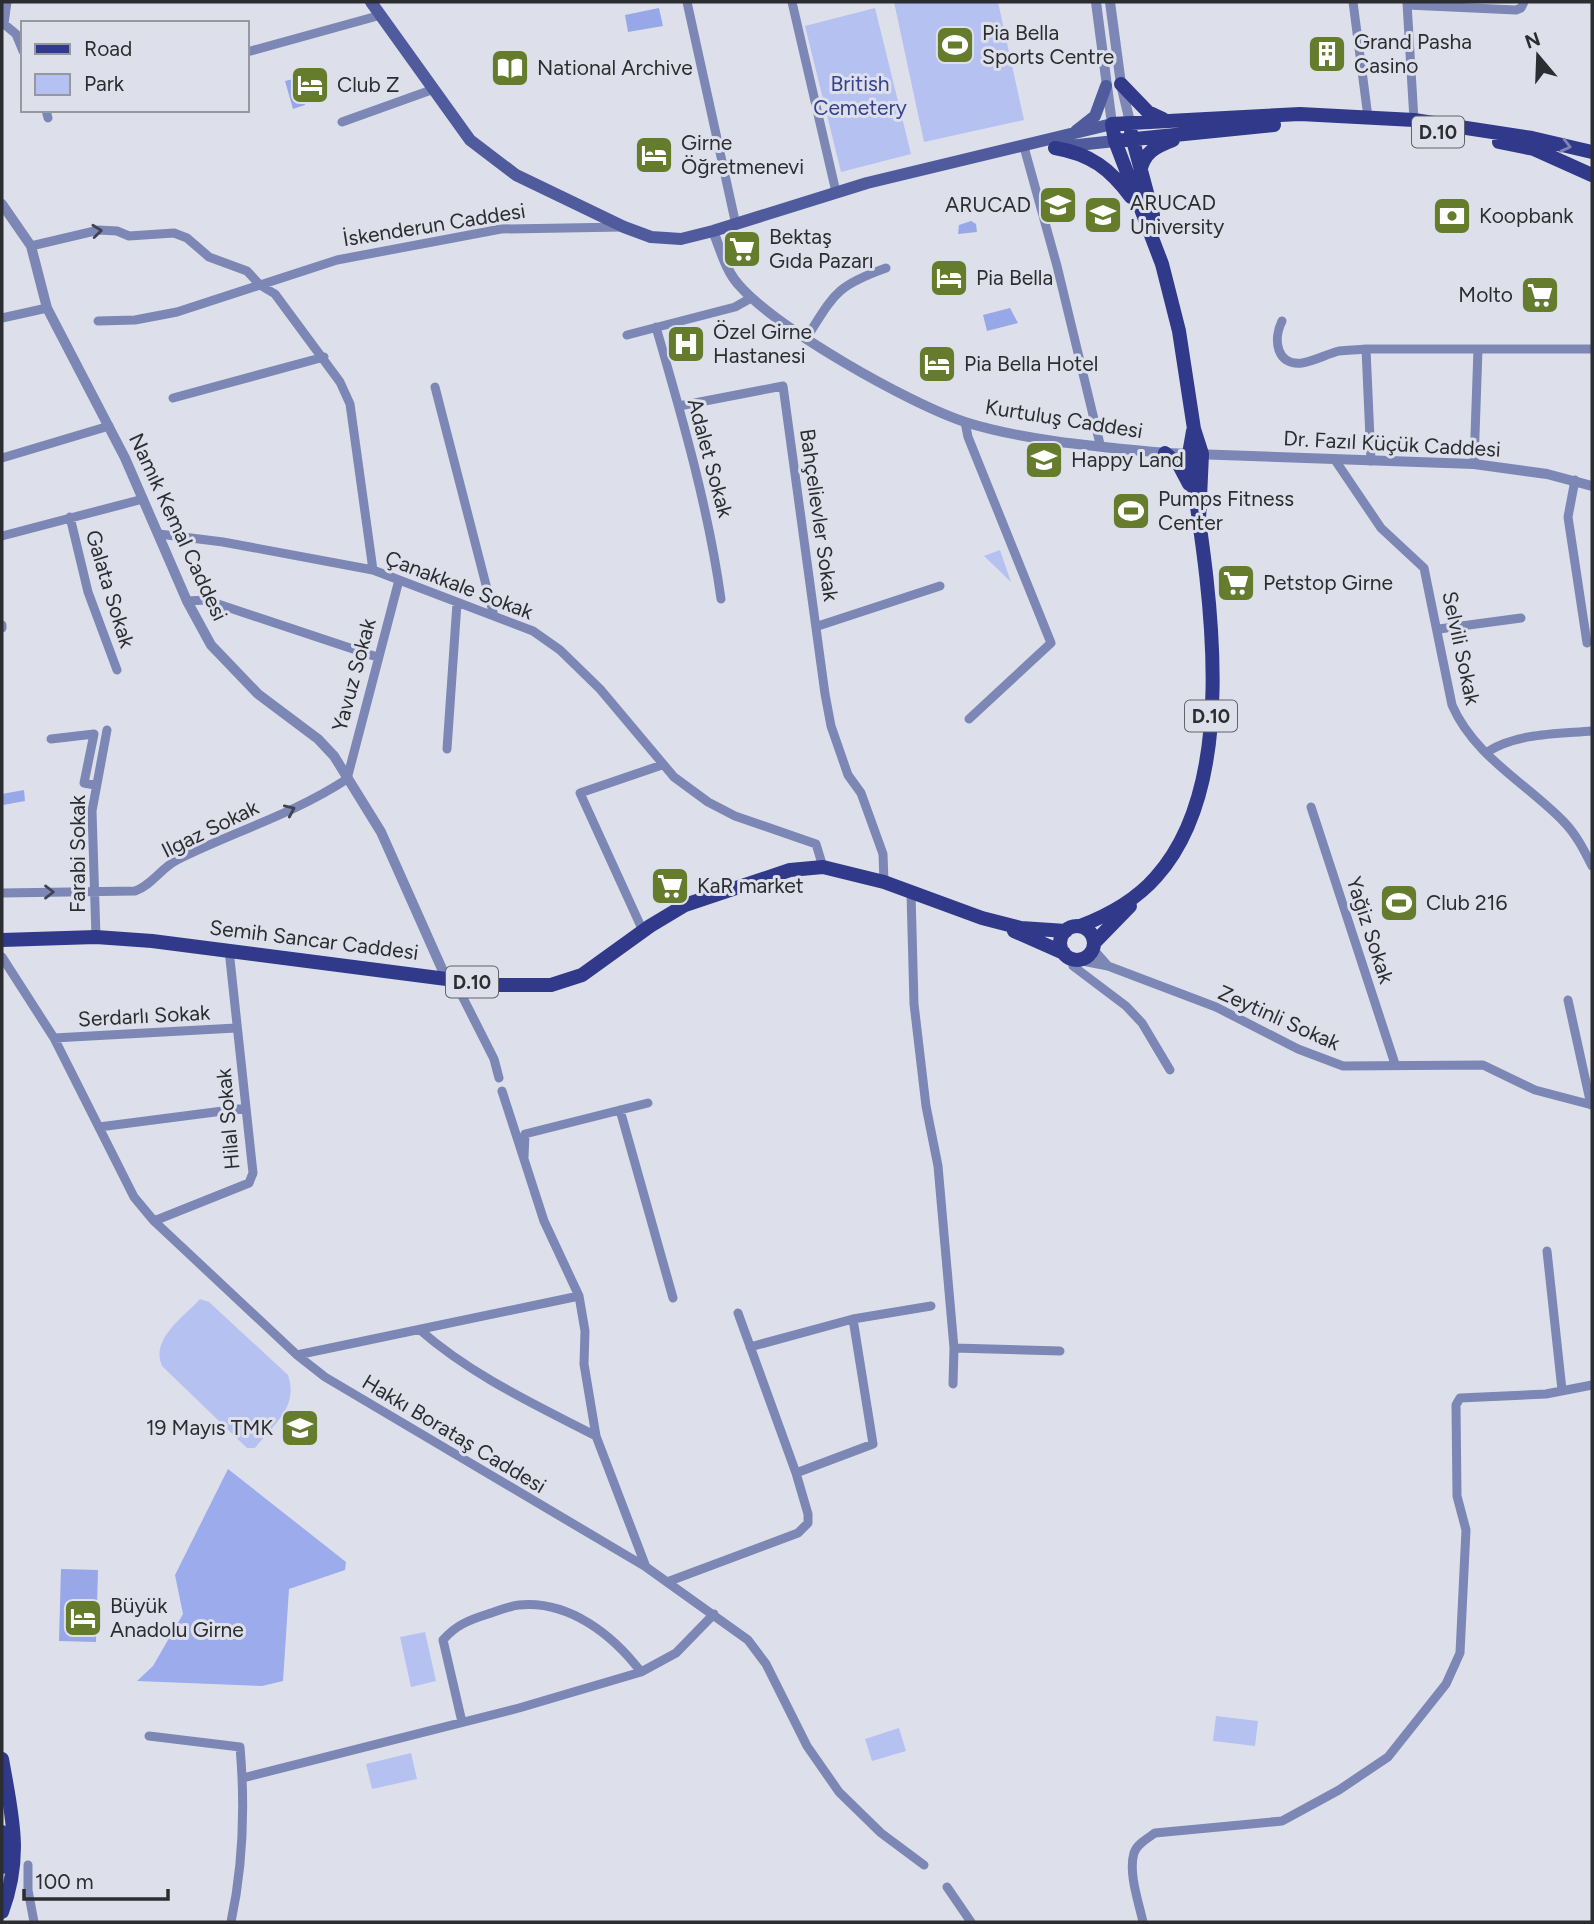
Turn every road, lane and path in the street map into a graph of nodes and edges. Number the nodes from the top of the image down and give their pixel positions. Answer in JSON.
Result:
{"nodes":[{"id":1,"x":8,"y":2,"type":"edge"},
{"id":2,"x":371,"y":2,"type":"edge"},
{"id":3,"x":687,"y":2,"type":"edge"},
{"id":4,"x":792,"y":2,"type":"edge"},
{"id":5,"x":1096,"y":2,"type":"edge"},
{"id":6,"x":1110,"y":2,"type":"edge"},
{"id":7,"x":1353,"y":2,"type":"edge"},
{"id":8,"x":1524,"y":2,"type":"edge"},
{"id":9,"x":1407,"y":4,"type":"edge"},
{"id":10,"x":381,"y":15,"type":"junction"},
{"id":11,"x":3,"y":24,"type":"edge"},
{"id":12,"x":21,"y":46,"type":"edge"},
{"id":13,"x":248,"y":52,"type":"edge"},
{"id":14,"x":1113,"y":85,"type":"junction"},
{"id":15,"x":434,"y":89,"type":"junction"},
{"id":16,"x":1368,"y":117,"type":"junction"},
{"id":17,"x":1164,"y":120,"type":"junction"},
{"id":18,"x":1279,"y":120,"type":"junction"},
{"id":19,"x":1414,"y":120,"type":"junction"},
{"id":20,"x":342,"y":122,"type":"dead end"},
{"id":21,"x":1130,"y":122,"type":"junction"},
{"id":22,"x":1112,"y":124,"type":"junction"},
{"id":23,"x":1194,"y":132,"type":"junction"},
{"id":24,"x":1132,"y":139,"type":"junction"},
{"id":25,"x":1115,"y":141,"type":"junction"},
{"id":26,"x":1058,"y":143,"type":"junction"},
{"id":27,"x":1024,"y":147,"type":"junction"},
{"id":28,"x":1592,"y":152,"type":"edge"},
{"id":29,"x":1140,"y":174,"type":"junction"},
{"id":30,"x":1592,"y":176,"type":"edge"},
{"id":31,"x":836,"y":191,"type":"junction"},
{"id":32,"x":2,"y":204,"type":"edge"},
{"id":33,"x":1143,"y":212,"type":"junction"},
{"id":34,"x":736,"y":225,"type":"junction"},
{"id":35,"x":624,"y":228,"type":"junction"},
{"id":36,"x":713,"y":231,"type":"junction"},
{"id":37,"x":31,"y":246,"type":"junction"},
{"id":38,"x":1162,"y":264,"type":"junction"},
{"id":39,"x":886,"y":268,"type":"dead end"},
{"id":40,"x":260,"y":285,"type":"junction"},
{"id":41,"x":751,"y":298,"type":"junction"},
{"id":42,"x":47,"y":309,"type":"junction"},
{"id":43,"x":2,"y":318,"type":"edge"},
{"id":44,"x":98,"y":321,"type":"dead end"},
{"id":45,"x":1282,"y":321,"type":"dead end"},
{"id":46,"x":656,"y":327,"type":"junction"},
{"id":47,"x":627,"y":335,"type":"dead end"},
{"id":48,"x":807,"y":337,"type":"junction"},
{"id":49,"x":1366,"y":349,"type":"junction"},
{"id":50,"x":1478,"y":349,"type":"junction"},
{"id":51,"x":1592,"y":349,"type":"edge"},
{"id":52,"x":324,"y":357,"type":"junction"},
{"id":53,"x":435,"y":387,"type":"dead end"},
{"id":54,"x":173,"y":398,"type":"dead end"},
{"id":55,"x":679,"y":406,"type":"junction"},
{"id":56,"x":965,"y":422,"type":"junction"},
{"id":57,"x":109,"y":425,"type":"junction"},
{"id":58,"x":1100,"y":444,"type":"junction"},
{"id":59,"x":1165,"y":453,"type":"junction"},
{"id":60,"x":1196,"y":454,"type":"junction"},
{"id":61,"x":2,"y":458,"type":"edge"},
{"id":62,"x":1335,"y":460,"type":"junction"},
{"id":63,"x":1371,"y":461,"type":"junction"},
{"id":64,"x":1474,"y":464,"type":"junction"},
{"id":65,"x":1575,"y":480,"type":"junction"},
{"id":66,"x":1592,"y":486,"type":"edge"},
{"id":67,"x":144,"y":499,"type":"junction"},
{"id":68,"x":1196,"y":502,"type":"junction"},
{"id":69,"x":70,"y":517,"type":"junction"},
{"id":70,"x":1199,"y":520,"type":"junction"},
{"id":71,"x":159,"y":534,"type":"junction"},
{"id":72,"x":2,"y":536,"type":"edge"},
{"id":73,"x":373,"y":570,"type":"junction"},
{"id":74,"x":399,"y":580,"type":"junction"},
{"id":75,"x":940,"y":586,"type":"dead end"},
{"id":76,"x":721,"y":599,"type":"dead end"},
{"id":77,"x":187,"y":601,"type":"junction"},
{"id":78,"x":457,"y":603,"type":"junction"},
{"id":79,"x":494,"y":616,"type":"junction"},
{"id":80,"x":1521,"y":618,"type":"dead end"},
{"id":81,"x":818,"y":626,"type":"junction"},
{"id":82,"x":1439,"y":629,"type":"junction"},
{"id":83,"x":1587,"y":643,"type":"dead end"},
{"id":84,"x":377,"y":657,"type":"junction"},
{"id":85,"x":117,"y":670,"type":"dead end"},
{"id":86,"x":969,"y":719,"type":"dead end"},
{"id":87,"x":107,"y":730,"type":"dead end"},
{"id":88,"x":1592,"y":731,"type":"edge"},
{"id":89,"x":51,"y":739,"type":"dead end"},
{"id":90,"x":447,"y":749,"type":"dead end"},
{"id":91,"x":1487,"y":752,"type":"junction"},
{"id":92,"x":662,"y":765,"type":"junction"},
{"id":93,"x":347,"y":779,"type":"junction"},
{"id":94,"x":95,"y":785,"type":"junction"},
{"id":95,"x":1311,"y":807,"type":"dead end"},
{"id":96,"x":1592,"y":866,"type":"edge"},
{"id":97,"x":823,"y":867,"type":"junction"},
{"id":98,"x":884,"y":882,"type":"junction"},
{"id":99,"x":2,"y":892,"type":"edge"},
{"id":100,"x":97,"y":892,"type":"junction"},
{"id":101,"x":911,"y":892,"type":"junction"},
{"id":102,"x":1138,"y":893,"type":"junction"},
{"id":103,"x":1002,"y":923,"type":"junction"},
{"id":104,"x":1073,"y":928,"type":"junction"},
{"id":105,"x":643,"y":931,"type":"junction"},
{"id":106,"x":96,"y":937,"type":"junction"},
{"id":107,"x":2,"y":939,"type":"edge"},
{"id":108,"x":1093,"y":946,"type":"junction"},
{"id":109,"x":229,"y":950,"type":"junction"},
{"id":110,"x":2,"y":957,"type":"edge"},
{"id":111,"x":1071,"y":957,"type":"junction"},
{"id":112,"x":1108,"y":966,"type":"junction"},
{"id":113,"x":2,"y":969,"type":"edge"},
{"id":114,"x":450,"y":979,"type":"junction"},
{"id":115,"x":18,"y":980,"type":"junction"},
{"id":116,"x":1568,"y":1000,"type":"dead end"},
{"id":117,"x":236,"y":1028,"type":"junction"},
{"id":118,"x":54,"y":1038,"type":"junction"},
{"id":119,"x":1395,"y":1064,"type":"junction"},
{"id":120,"x":1170,"y":1070,"type":"dead end"},
{"id":121,"x":499,"y":1078,"type":"dead end"},
{"id":122,"x":502,"y":1091,"type":"dead end"},
{"id":123,"x":648,"y":1103,"type":"dead end"},
{"id":124,"x":1592,"y":1105,"type":"edge"},
{"id":125,"x":246,"y":1108,"type":"junction"},
{"id":126,"x":620,"y":1110,"type":"junction"},
{"id":127,"x":99,"y":1127,"type":"junction"},
{"id":128,"x":524,"y":1166,"type":"junction"},
{"id":129,"x":154,"y":1222,"type":"junction"},
{"id":130,"x":1547,"y":1251,"type":"dead end"},
{"id":131,"x":579,"y":1296,"type":"junction"},
{"id":132,"x":673,"y":1298,"type":"dead end"},
{"id":133,"x":931,"y":1306,"type":"dead end"},
{"id":134,"x":738,"y":1313,"type":"dead end"},
{"id":135,"x":853,"y":1319,"type":"junction"},
{"id":136,"x":421,"y":1330,"type":"junction"},
{"id":137,"x":750,"y":1347,"type":"junction"},
{"id":138,"x":954,"y":1348,"type":"junction"},
{"id":139,"x":1060,"y":1351,"type":"dead end"},
{"id":140,"x":297,"y":1355,"type":"junction"},
{"id":141,"x":953,"y":1384,"type":"dead end"},
{"id":142,"x":1592,"y":1385,"type":"edge"},
{"id":143,"x":1562,"y":1390,"type":"junction"},
{"id":144,"x":596,"y":1436,"type":"junction"},
{"id":145,"x":796,"y":1473,"type":"junction"},
{"id":146,"x":646,"y":1567,"type":"junction"},
{"id":147,"x":667,"y":1581,"type":"junction"},
{"id":148,"x":714,"y":1614,"type":"junction"},
{"id":149,"x":641,"y":1672,"type":"junction"},
{"id":150,"x":462,"y":1722,"type":"junction"},
{"id":151,"x":149,"y":1736,"type":"dead end"},
{"id":152,"x":2,"y":1759,"type":"edge"},
{"id":153,"x":243,"y":1778,"type":"junction"},
{"id":154,"x":2,"y":1832,"type":"edge"},
{"id":155,"x":28,"y":1865,"type":"dead end"},
{"id":156,"x":924,"y":1866,"type":"dead end"},
{"id":157,"x":2,"y":1867,"type":"edge"},
{"id":158,"x":947,"y":1887,"type":"dead end"},
{"id":159,"x":2,"y":1912,"type":"edge"},
{"id":160,"x":34,"y":1922,"type":"edge"},
{"id":161,"x":231,"y":1922,"type":"edge"},
{"id":162,"x":971,"y":1922,"type":"edge"},
{"id":163,"x":1143,"y":1922,"type":"edge"}],
"edges":[{"from":1,"to":11,"type":"street"},
{"from":2,"to":10,"type":"main road"},
{"from":3,"to":34,"type":"street"},
{"from":4,"to":31,"type":"street"},
{"from":5,"to":14,"type":"street"},
{"from":6,"to":14,"type":"street"},
{"from":7,"to":16,"type":"street"},
{"from":8,"to":9,"type":"street"},
{"from":9,"to":19,"type":"street"},
{"from":10,"to":13,"type":"street"},
{"from":10,"to":15,"type":"main road"},
{"from":11,"to":12,"type":"street"},
{"from":14,"to":17,"type":"main road"},
{"from":14,"to":21,"type":"street"},
{"from":14,"to":22,"type":"street"},
{"from":14,"to":26,"type":"main road"},
{"from":15,"to":20,"type":"street"},
{"from":15,"to":35,"type":"main road"},
{"from":16,"to":18,"type":"main road","number":"D.10"},
{"from":16,"to":19,"type":"main road","number":"D.10"},
{"from":17,"to":18,"type":"main road","number":"D.10"},
{"from":17,"to":21,"type":"main road","number":"D.10"},
{"from":18,"to":23,"type":"main road","number":"D.10"},
{"from":18,"to":30,"type":"main road","number":"D.10"},
{"from":19,"to":28,"type":"main road","number":"D.10","one_way":true},
{"from":21,"to":22,"type":"main road","number":"D.10"},
{"from":21,"to":24,"type":"main road"},
{"from":22,"to":25,"type":"main road","number":"D.10"},
{"from":22,"to":26,"type":"main road"},
{"from":23,"to":24,"type":"main road","number":"D.10"},
{"from":23,"to":29,"type":"main road"},
{"from":24,"to":25,"type":"main road"},
{"from":24,"to":29,"type":"main road","number":"D.10"},
{"from":25,"to":26,"type":"main road"},
{"from":25,"to":33,"type":"main road","number":"D.10"},
{"from":26,"to":27,"type":"main road","name":"İskenderun Caddesi"},
{"from":26,"to":33,"type":"main road"},
{"from":27,"to":31,"type":"main road","name":"İskenderun Caddesi"},
{"from":27,"to":58,"type":"street"},
{"from":29,"to":38,"type":"main road","number":"D.10"},
{"from":31,"to":34,"type":"main road","name":"İskenderun Caddesi"},
{"from":32,"to":37,"type":"street","name":"Namık Kemal Caddesi"},
{"from":33,"to":38,"type":"main road","number":"D.10"},
{"from":34,"to":36,"type":"main road","name":"İskenderun Caddesi"},
{"from":35,"to":36,"type":"main road","name":"İskenderun Caddesi"},
{"from":35,"to":40,"type":"street","name":"İskenderun Caddesi"},
{"from":36,"to":41,"type":"street","name":"Kurtuluş Caddesi"},
{"from":37,"to":40,"type":"street","one_way":true},
{"from":37,"to":42,"type":"street","name":"Namık Kemal Caddesi"},
{"from":38,"to":60,"type":"main road","name":"Semih Sancar Caddesi","number":"D.10"},
{"from":39,"to":48,"type":"street"},
{"from":40,"to":44,"type":"street","name":"İskenderun Caddesi"},
{"from":40,"to":52,"type":"street"},
{"from":41,"to":46,"type":"street"},
{"from":41,"to":48,"type":"street","name":"Kurtuluş Caddesi"},
{"from":42,"to":43,"type":"street"},
{"from":42,"to":57,"type":"street","name":"Namık Kemal Caddesi"},
{"from":45,"to":49,"type":"street"},
{"from":46,"to":47,"type":"street"},
{"from":46,"to":55,"type":"street","name":"Adalet Sokak"},
{"from":48,"to":56,"type":"street","name":"Kurtuluş Caddesi"},
{"from":49,"to":50,"type":"street"},
{"from":49,"to":63,"type":"street"},
{"from":50,"to":51,"type":"street"},
{"from":50,"to":64,"type":"street"},
{"from":52,"to":54,"type":"street"},
{"from":52,"to":73,"type":"street"},
{"from":53,"to":79,"type":"street"},
{"from":55,"to":76,"type":"street","name":"Adalet Sokak"},
{"from":55,"to":81,"type":"street","name":"Bahçelievler Sokak"},
{"from":56,"to":58,"type":"street","name":"Kurtuluş Caddesi"},
{"from":56,"to":86,"type":"street"},
{"from":57,"to":61,"type":"street"},
{"from":57,"to":67,"type":"street","name":"Namık Kemal Caddesi"},
{"from":58,"to":59,"type":"street","name":"Kurtuluş Caddesi"},
{"from":59,"to":60,"type":"street","name":"Kurtuluş Caddesi"},
{"from":59,"to":68,"type":"main road"},
{"from":60,"to":62,"type":"street","name":"Dr. Fazıl Küçük Caddesi"},
{"from":60,"to":68,"type":"main road","name":"Semih Sancar Caddesi","number":"D.10"},
{"from":60,"to":70,"type":"main road","name":"Semih Sancar Caddesi","number":"D.10"},
{"from":62,"to":63,"type":"street","name":"Dr. Fazıl Küçük Caddesi"},
{"from":62,"to":82,"type":"street","name":"Selvili Sokak"},
{"from":63,"to":64,"type":"street","name":"Dr. Fazıl Küçük Caddesi"},
{"from":64,"to":65,"type":"street","name":"Dr. Fazıl Küçük Caddesi"},
{"from":65,"to":66,"type":"street","name":"Dr. Fazıl Küçük Caddesi"},
{"from":65,"to":83,"type":"street"},
{"from":67,"to":69,"type":"street"},
{"from":67,"to":71,"type":"street","name":"Namık Kemal Caddesi"},
{"from":68,"to":70,"type":"main road","name":"Semih Sancar Caddesi","number":"D.10"},
{"from":69,"to":72,"type":"street"},
{"from":69,"to":85,"type":"street","name":"Galata Sokak"},
{"from":70,"to":102,"type":"main road","name":"Semih Sancar Caddesi","number":"D.10"},
{"from":71,"to":73,"type":"street","name":"Çanakkale Sokak"},
{"from":71,"to":77,"type":"street","name":"Namık Kemal Caddesi"},
{"from":73,"to":74,"type":"street","name":"Çanakkale Sokak"},
{"from":74,"to":78,"type":"street","name":"Çanakkale Sokak"},
{"from":74,"to":84,"type":"street","name":"Yavuz Sokak"},
{"from":75,"to":81,"type":"street","name":"Bahçelievler Sokak"},
{"from":77,"to":84,"type":"street"},
{"from":77,"to":93,"type":"street","name":"Namık Kemal Caddesi"},
{"from":78,"to":79,"type":"street","name":"Çanakkale Sokak"},
{"from":78,"to":90,"type":"street"},
{"from":79,"to":92,"type":"street","name":"Çanakkale Sokak"},
{"from":80,"to":82,"type":"street"},
{"from":81,"to":98,"type":"street"},
{"from":82,"to":91,"type":"street","name":"Selvili Sokak"},
{"from":84,"to":93,"type":"street","name":"Yavuz Sokak"},
{"from":87,"to":94,"type":"street","name":"Farabi Sokak"},
{"from":88,"to":91,"type":"street"},
{"from":89,"to":94,"type":"street"},
{"from":91,"to":96,"type":"street","name":"Selvili Sokak"},
{"from":92,"to":97,"type":"street","name":"Çanakkale Sokak"},
{"from":92,"to":105,"type":"street"},
{"from":100,"to":93,"type":"street","name":"Ilgaz Sokak","one_way":true},
{"from":93,"to":114,"type":"street","name":"Namık Kemal Caddesi"},
{"from":94,"to":100,"type":"street","name":"Farabi Sokak"},
{"from":95,"to":119,"type":"street","name":"Yağiz Sokak"},
{"from":97,"to":98,"type":"main road","name":"Semih Sancar Caddesi","number":"D.10"},
{"from":97,"to":105,"type":"main road","name":"Semih Sancar Caddesi","number":"D.10"},
{"from":98,"to":101,"type":"main road","name":"Semih Sancar Caddesi","number":"D.10"},
{"from":99,"to":100,"type":"street","name":"Ilgaz Sokak","one_way":true},
{"from":100,"to":106,"type":"street","name":"Farabi Sokak"},
{"from":101,"to":103,"type":"main road","name":"Semih Sancar Caddesi","number":"D.10"},
{"from":101,"to":138,"type":"street"},
{"from":102,"to":104,"type":"main road","name":"Semih Sancar Caddesi","number":"D.10"},
{"from":102,"to":108,"type":"main road","name":"Semih Sancar Caddesi","number":"D.10"},
{"from":103,"to":104,"type":"main road","name":"Semih Sancar Caddesi","number":"D.10"},
{"from":103,"to":111,"type":"main road","name":"Semih Sancar Caddesi","number":"D.10"},
{"from":104,"to":108,"type":"main road"},
{"from":104,"to":111,"type":"main road"},
{"from":105,"to":114,"type":"main road","name":"Semih Sancar Caddesi","number":"D.10"},
{"from":106,"to":107,"type":"main road","name":"Semih Sancar Caddesi","number":"D.10"},
{"from":106,"to":109,"type":"main road","name":"Semih Sancar Caddesi","number":"D.10"},
{"from":108,"to":111,"type":"main road","name":"Semih Sancar Caddesi","number":"D.10"},
{"from":108,"to":112,"type":"street"},
{"from":109,"to":114,"type":"main road","name":"Semih Sancar Caddesi","number":"D.10"},
{"from":109,"to":117,"type":"street","name":"Hilal Sokak"},
{"from":110,"to":115,"type":"street","name":"Hakkı Borataş Caddesi"},
{"from":111,"to":112,"type":"street","name":"Zeytinli Sokak"},
{"from":111,"to":120,"type":"street"},
{"from":112,"to":119,"type":"street","name":"Zeytinli Sokak"},
{"from":113,"to":115,"type":"street"},
{"from":114,"to":121,"type":"street"},
{"from":115,"to":118,"type":"street","name":"Hakkı Borataş Caddesi"},
{"from":116,"to":124,"type":"street"},
{"from":117,"to":118,"type":"street","name":"Serdarlı Sokak"},
{"from":117,"to":125,"type":"street","name":"Hilal Sokak"},
{"from":118,"to":127,"type":"street","name":"Hakkı Borataş Caddesi"},
{"from":119,"to":124,"type":"street","name":"Zeytinli Sokak"},
{"from":122,"to":128,"type":"street"},
{"from":123,"to":126,"type":"street"},
{"from":125,"to":127,"type":"street"},
{"from":125,"to":129,"type":"street","name":"Hilal Sokak"},
{"from":126,"to":128,"type":"street"},
{"from":126,"to":132,"type":"street"},
{"from":127,"to":129,"type":"street","name":"Hakkı Borataş Caddesi"},
{"from":128,"to":131,"type":"street"},
{"from":129,"to":140,"type":"street","name":"Hakkı Borataş Caddesi"},
{"from":130,"to":143,"type":"street"},
{"from":131,"to":136,"type":"street"},
{"from":131,"to":144,"type":"street"},
{"from":133,"to":135,"type":"street"},
{"from":134,"to":137,"type":"street"},
{"from":135,"to":137,"type":"street"},
{"from":135,"to":145,"type":"street"},
{"from":136,"to":140,"type":"street"},
{"from":136,"to":144,"type":"street"},
{"from":137,"to":145,"type":"street"},
{"from":138,"to":139,"type":"street"},
{"from":138,"to":141,"type":"street"},
{"from":140,"to":146,"type":"street","name":"Hakkı Borataş Caddesi"},
{"from":142,"to":143,"type":"street"},
{"from":143,"to":163,"type":"street"},
{"from":144,"to":146,"type":"street"},
{"from":145,"to":147,"type":"street"},
{"from":146,"to":147,"type":"street","name":"Hakkı Borataş Caddesi"},
{"from":147,"to":148,"type":"street","name":"Hakkı Borataş Caddesi"},
{"from":148,"to":149,"type":"street"},
{"from":148,"to":156,"type":"street","name":"Hakkı Borataş Caddesi"},
{"from":149,"to":150,"type":"street"},
{"from":149,"to":150,"type":"street"},
{"from":150,"to":153,"type":"street"},
{"from":151,"to":153,"type":"street"},
{"from":152,"to":159,"type":"main road"},
{"from":153,"to":161,"type":"street"},
{"from":154,"to":157,"type":"main road"},
{"from":155,"to":160,"type":"street"},
{"from":158,"to":162,"type":"street"}]}
